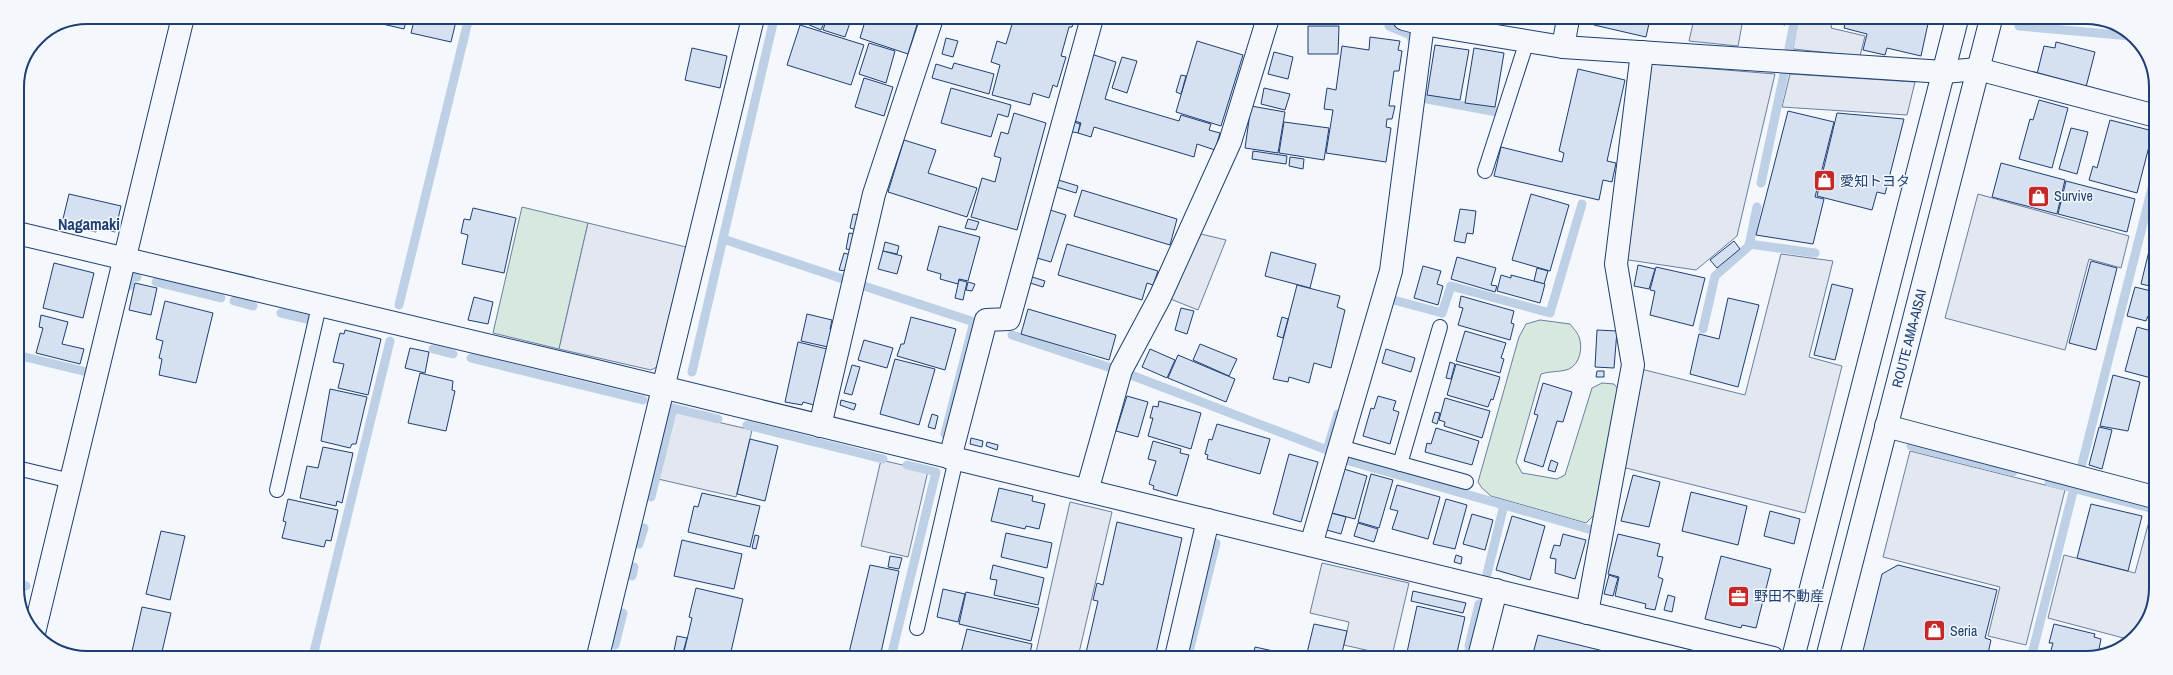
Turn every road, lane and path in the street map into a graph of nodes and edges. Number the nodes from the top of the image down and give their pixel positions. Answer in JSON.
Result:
{"nodes":[{"id":1,"x":181,"y":24,"type":"edge"},
{"id":2,"x":752,"y":24,"type":"edge"},
{"id":3,"x":930,"y":24,"type":"edge"},
{"id":4,"x":1090,"y":24,"type":"edge"},
{"id":5,"x":1266,"y":24,"type":"edge"},
{"id":6,"x":1414,"y":24,"type":"edge"},
{"id":7,"x":1431,"y":24,"type":"edge"},
{"id":8,"x":1567,"y":24,"type":"edge"},
{"id":9,"x":1956,"y":24,"type":"edge"},
{"id":10,"x":1990,"y":24,"type":"edge"},
{"id":11,"x":1527,"y":41,"type":"junction"},
{"id":12,"x":1563,"y":47,"type":"junction"},
{"id":13,"x":1642,"y":52,"type":"junction"},
{"id":14,"x":1978,"y":69,"type":"junction"},
{"id":15,"x":1944,"y":72,"type":"junction"},
{"id":16,"x":2149,"y":114,"type":"edge"},
{"id":17,"x":1485,"y":171,"type":"dead end"},
{"id":18,"x":24,"y":235,"type":"edge"},
{"id":19,"x":125,"y":259,"type":"junction"},
{"id":20,"x":319,"y":306,"type":"junction"},
{"id":21,"x":1440,"y":327,"type":"dead end"},
{"id":22,"x":663,"y":388,"type":"junction"},
{"id":23,"x":820,"y":426,"type":"junction"},
{"id":24,"x":1886,"y":426,"type":"junction"},
{"id":25,"x":1340,"y":447,"type":"junction"},
{"id":26,"x":953,"y":458,"type":"junction"},
{"id":27,"x":1400,"y":464,"type":"junction"},
{"id":28,"x":24,"y":470,"type":"edge"},
{"id":29,"x":71,"y":481,"type":"junction"},
{"id":30,"x":1466,"y":482,"type":"dead end"},
{"id":31,"x":277,"y":490,"type":"dead end"},
{"id":32,"x":1087,"y":491,"type":"junction"},
{"id":33,"x":2149,"y":496,"type":"edge"},
{"id":34,"x":1208,"y":520,"type":"junction"},
{"id":35,"x":1311,"y":546,"type":"junction"},
{"id":36,"x":1496,"y":590,"type":"junction"},
{"id":37,"x":1587,"y":613,"type":"junction"},
{"id":38,"x":36,"y":625,"type":"edge"},
{"id":39,"x":917,"y":628,"type":"dead end"},
{"id":40,"x":599,"y":651,"type":"edge"},
{"id":41,"x":1177,"y":651,"type":"edge"},
{"id":42,"x":1481,"y":651,"type":"edge"},
{"id":43,"x":1744,"y":651,"type":"edge"},
{"id":44,"x":1795,"y":651,"type":"edge"},
{"id":45,"x":1829,"y":651,"type":"edge"}],
"edges":[{"from":1,"to":19,"type":"street"},
{"from":2,"to":22,"type":"street"},
{"from":3,"to":23,"type":"street"},
{"from":4,"to":26,"type":"street"},
{"from":5,"to":32,"type":"street"},
{"from":6,"to":25,"type":"street"},
{"from":7,"to":11,"type":"street"},
{"from":8,"to":12,"type":"street"},
{"from":9,"to":15,"type":"street"},
{"from":10,"to":14,"type":"street","name":"ROUTE AMA-AISAI"},
{"from":11,"to":12,"type":"street"},
{"from":11,"to":17,"type":"lane"},
{"from":12,"to":13,"type":"street"},
{"from":13,"to":15,"type":"street"},
{"from":13,"to":37,"type":"street"},
{"from":14,"to":15,"type":"street"},
{"from":14,"to":16,"type":"street"},
{"from":14,"to":24,"type":"street","name":"ROUTE AMA-AISAI"},
{"from":15,"to":44,"type":"street"},
{"from":18,"to":19,"type":"street"},
{"from":19,"to":20,"type":"street"},
{"from":19,"to":29,"type":"street"},
{"from":20,"to":22,"type":"street"},
{"from":20,"to":31,"type":"lane"},
{"from":21,"to":27,"type":"lane"},
{"from":22,"to":23,"type":"street"},
{"from":22,"to":40,"type":"street"},
{"from":23,"to":26,"type":"street"},
{"from":24,"to":33,"type":"street"},
{"from":24,"to":45,"type":"street","name":"ROUTE AMA-AISAI"},
{"from":25,"to":27,"type":"lane"},
{"from":25,"to":35,"type":"street"},
{"from":26,"to":32,"type":"street"},
{"from":26,"to":39,"type":"lane"},
{"from":27,"to":30,"type":"lane"},
{"from":28,"to":29,"type":"lane"},
{"from":29,"to":38,"type":"street"},
{"from":32,"to":34,"type":"street"},
{"from":34,"to":35,"type":"street"},
{"from":34,"to":41,"type":"street"},
{"from":35,"to":36,"type":"street"},
{"from":36,"to":37,"type":"street"},
{"from":36,"to":42,"type":"street"},
{"from":37,"to":43,"type":"street"}]}
